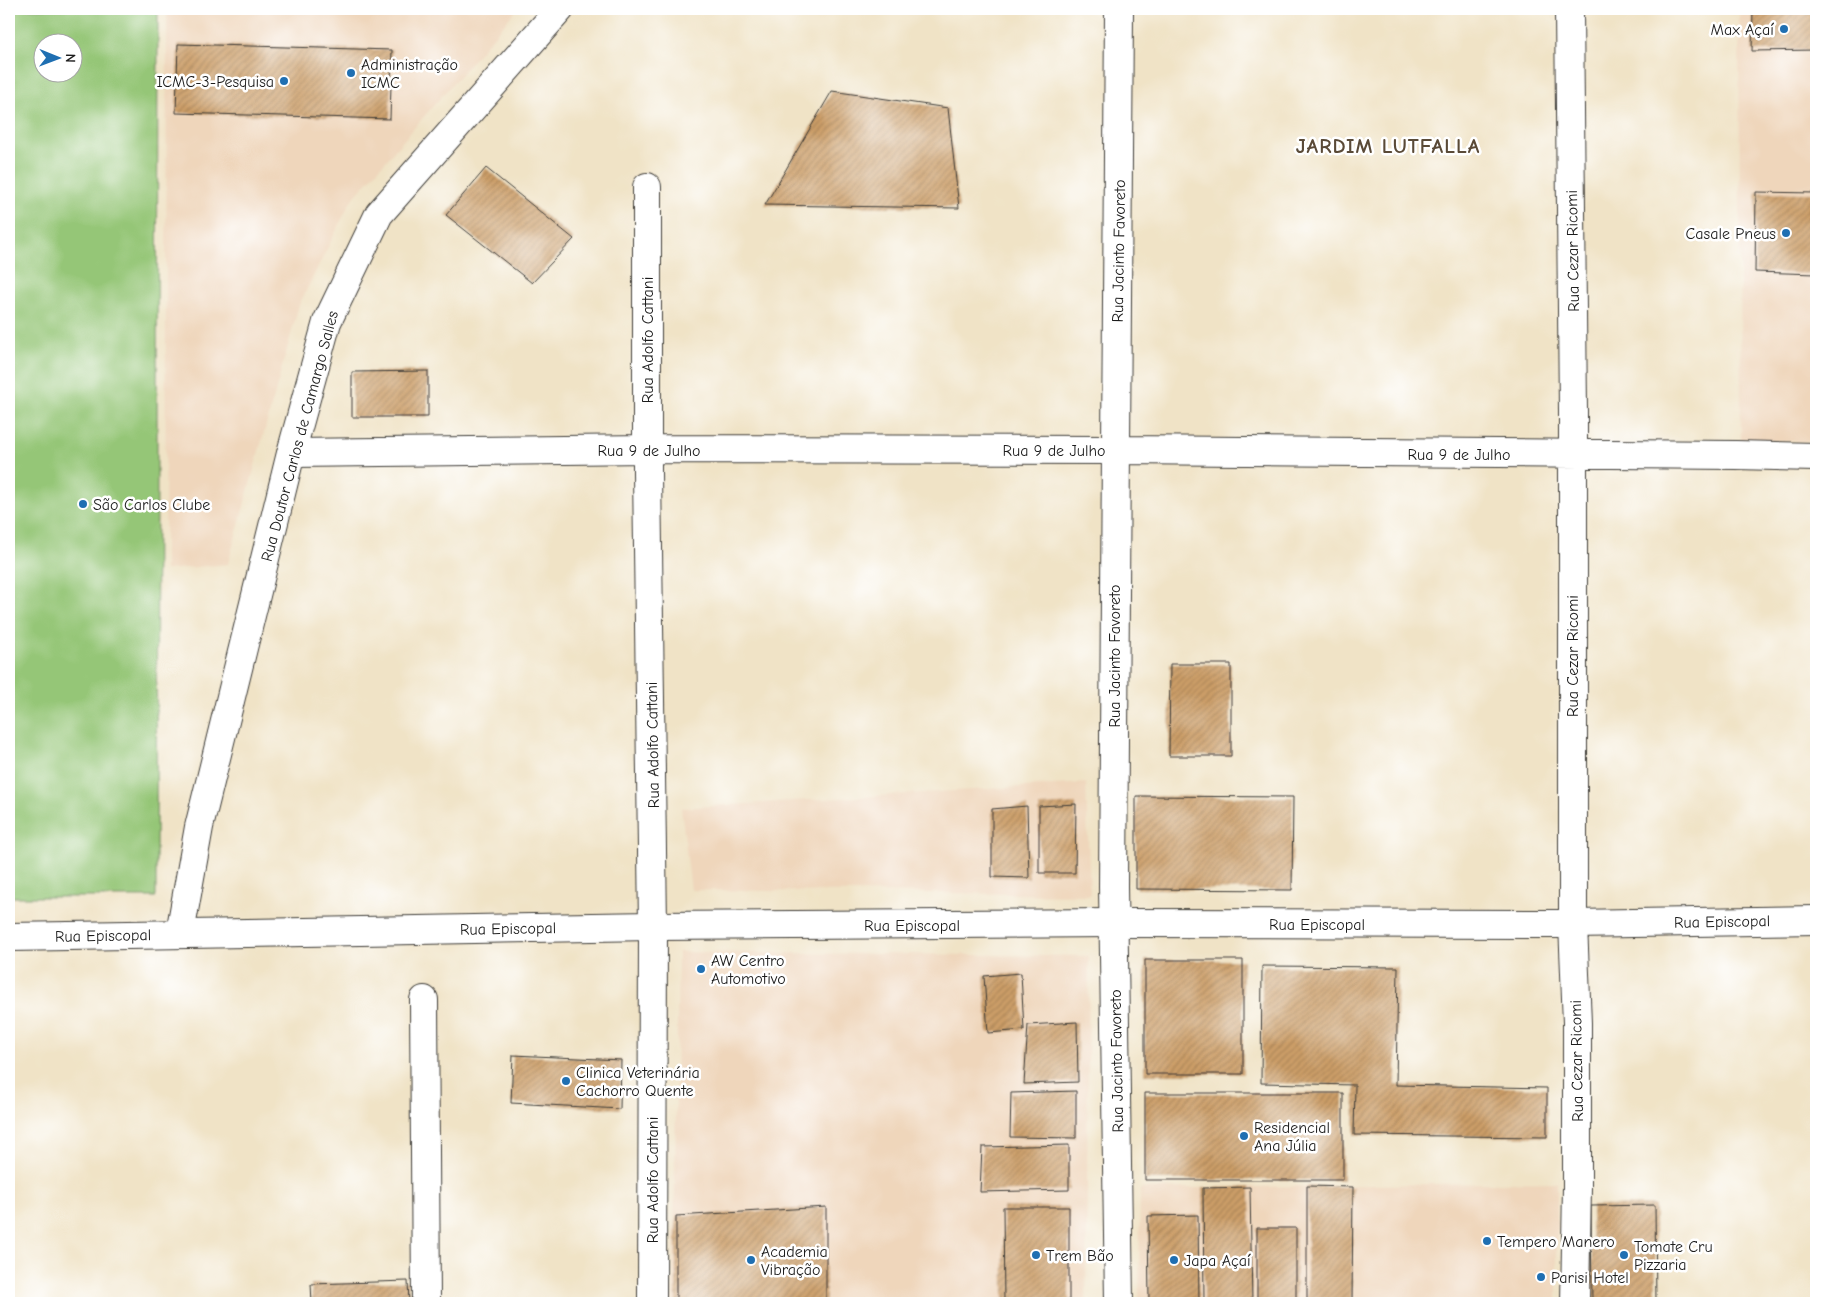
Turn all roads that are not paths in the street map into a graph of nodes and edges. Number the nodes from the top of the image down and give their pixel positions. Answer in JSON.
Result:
{"nodes":[{"id":1,"x":560,"y":9,"type":"edge"},
{"id":2,"x":1120,"y":9,"type":"edge"},
{"id":3,"x":1569,"y":9,"type":"edge"},
{"id":4,"x":647,"y":187,"type":"dead end"},
{"id":5,"x":647,"y":449,"type":"junction"},
{"id":6,"x":1116,"y":450,"type":"junction"},
{"id":7,"x":291,"y":453,"type":"junction"},
{"id":8,"x":1572,"y":454,"type":"junction"},
{"id":9,"x":1816,"y":457,"type":"edge"},
{"id":10,"x":1816,"y":920,"type":"edge"},
{"id":11,"x":1114,"y":923,"type":"junction"},
{"id":12,"x":1573,"y":924,"type":"junction"},
{"id":13,"x":653,"y":926,"type":"junction"},
{"id":14,"x":180,"y":933,"type":"junction"},
{"id":15,"x":9,"y":937,"type":"edge"},
{"id":16,"x":424,"y":1000,"type":"dead end"},
{"id":17,"x":426,"y":1303,"type":"edge"},
{"id":18,"x":652,"y":1303,"type":"edge"},
{"id":19,"x":1119,"y":1303,"type":"edge"},
{"id":20,"x":1575,"y":1303,"type":"edge"}],
"edges":[{"from":1,"to":7,"type":"street","name":"Rua Doutor Carlos de Camargo Salles"},
{"from":2,"to":6,"type":"street","name":"Rua Jacinto Favoreto"},
{"from":3,"to":8,"type":"street","name":"Rua Cezar Ricomi"},
{"from":4,"to":5,"type":"street","name":"Rua Adolfo Cattani"},
{"from":5,"to":6,"type":"street","name":"Rua 9 de Julho"},
{"from":5,"to":7,"type":"street","name":"Rua 9 de Julho"},
{"from":5,"to":13,"type":"street","name":"Rua Adolfo Cattani"},
{"from":6,"to":8,"type":"street","name":"Rua 9 de Julho"},
{"from":6,"to":11,"type":"street","name":"Rua Jacinto Favoreto"},
{"from":7,"to":14,"type":"street","name":"Rua Doutor Carlos de Camargo Salles"},
{"from":8,"to":9,"type":"street","name":"Rua 9 de Julho"},
{"from":8,"to":12,"type":"street","name":"Rua Cezar Ricomi"},
{"from":10,"to":12,"type":"street","name":"Rua Episcopal"},
{"from":11,"to":12,"type":"street","name":"Rua Episcopal"},
{"from":11,"to":13,"type":"street","name":"Rua Episcopal"},
{"from":11,"to":19,"type":"street","name":"Rua Jacinto Favoreto"},
{"from":12,"to":20,"type":"street","name":"Rua Cezar Ricomi"},
{"from":13,"to":14,"type":"street","name":"Rua Episcopal"},
{"from":13,"to":18,"type":"street","name":"Rua Adolfo Cattani"},
{"from":14,"to":15,"type":"street","name":"Rua Episcopal"},
{"from":16,"to":17,"type":"street"}]}
